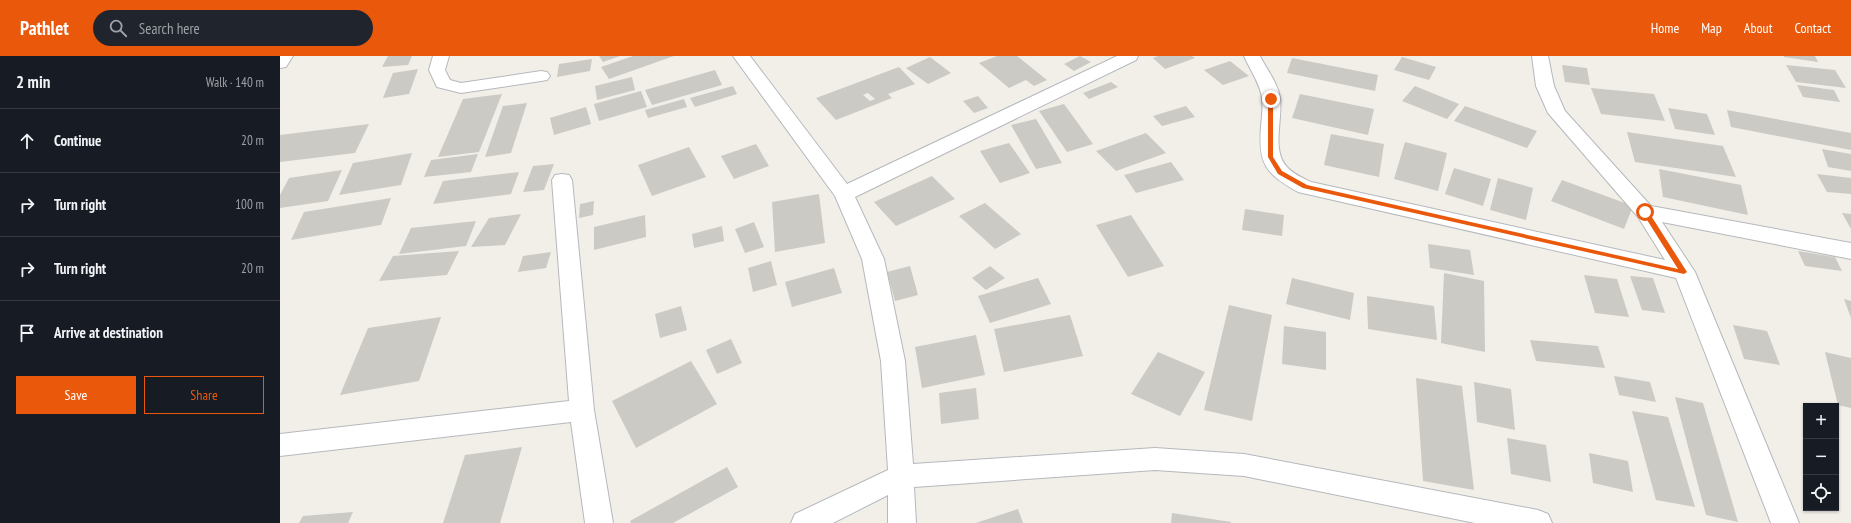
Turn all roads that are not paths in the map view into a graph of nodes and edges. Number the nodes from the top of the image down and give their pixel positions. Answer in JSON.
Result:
{"nodes":[{"id":1,"x":285,"y":56,"type":"edge"},
{"id":2,"x":441,"y":56,"type":"edge"},
{"id":3,"x":740,"y":56,"type":"edge"},
{"id":4,"x":1130,"y":56,"type":"edge"},
{"id":5,"x":1252,"y":56,"type":"edge"},
{"id":6,"x":1540,"y":56,"type":"edge"},
{"id":7,"x":280,"y":63,"type":"edge"},
{"id":8,"x":541,"y":76,"type":"dead end"},
{"id":9,"x":562,"y":180,"type":"dead end"},
{"id":10,"x":844,"y":194,"type":"junction"},
{"id":11,"x":1645,"y":212,"type":"junction"},
{"id":12,"x":1851,"y":251,"type":"edge"},
{"id":13,"x":1684,"y":272,"type":"junction"},
{"id":14,"x":582,"y":410,"type":"junction"},
{"id":15,"x":280,"y":445,"type":"edge"},
{"id":16,"x":901,"y":476,"type":"junction"},
{"id":17,"x":599,"y":523,"type":"edge"},
{"id":18,"x":806,"y":523,"type":"edge"},
{"id":19,"x":902,"y":523,"type":"edge"},
{"id":20,"x":1538,"y":523,"type":"edge"},
{"id":21,"x":1785,"y":523,"type":"edge"}],
"edges":[{"from":1,"to":7,"type":"street"},
{"from":2,"to":8,"type":"street"},
{"from":3,"to":10,"type":"street"},
{"from":4,"to":10,"type":"street"},
{"from":5,"to":13,"type":"street"},
{"from":6,"to":11,"type":"street"},
{"from":9,"to":14,"type":"street"},
{"from":10,"to":16,"type":"street"},
{"from":11,"to":12,"type":"street"},
{"from":11,"to":13,"type":"street"},
{"from":13,"to":21,"type":"street"},
{"from":14,"to":15,"type":"street"},
{"from":14,"to":17,"type":"street"},
{"from":16,"to":18,"type":"street"},
{"from":16,"to":19,"type":"street"},
{"from":16,"to":20,"type":"street"}]}
